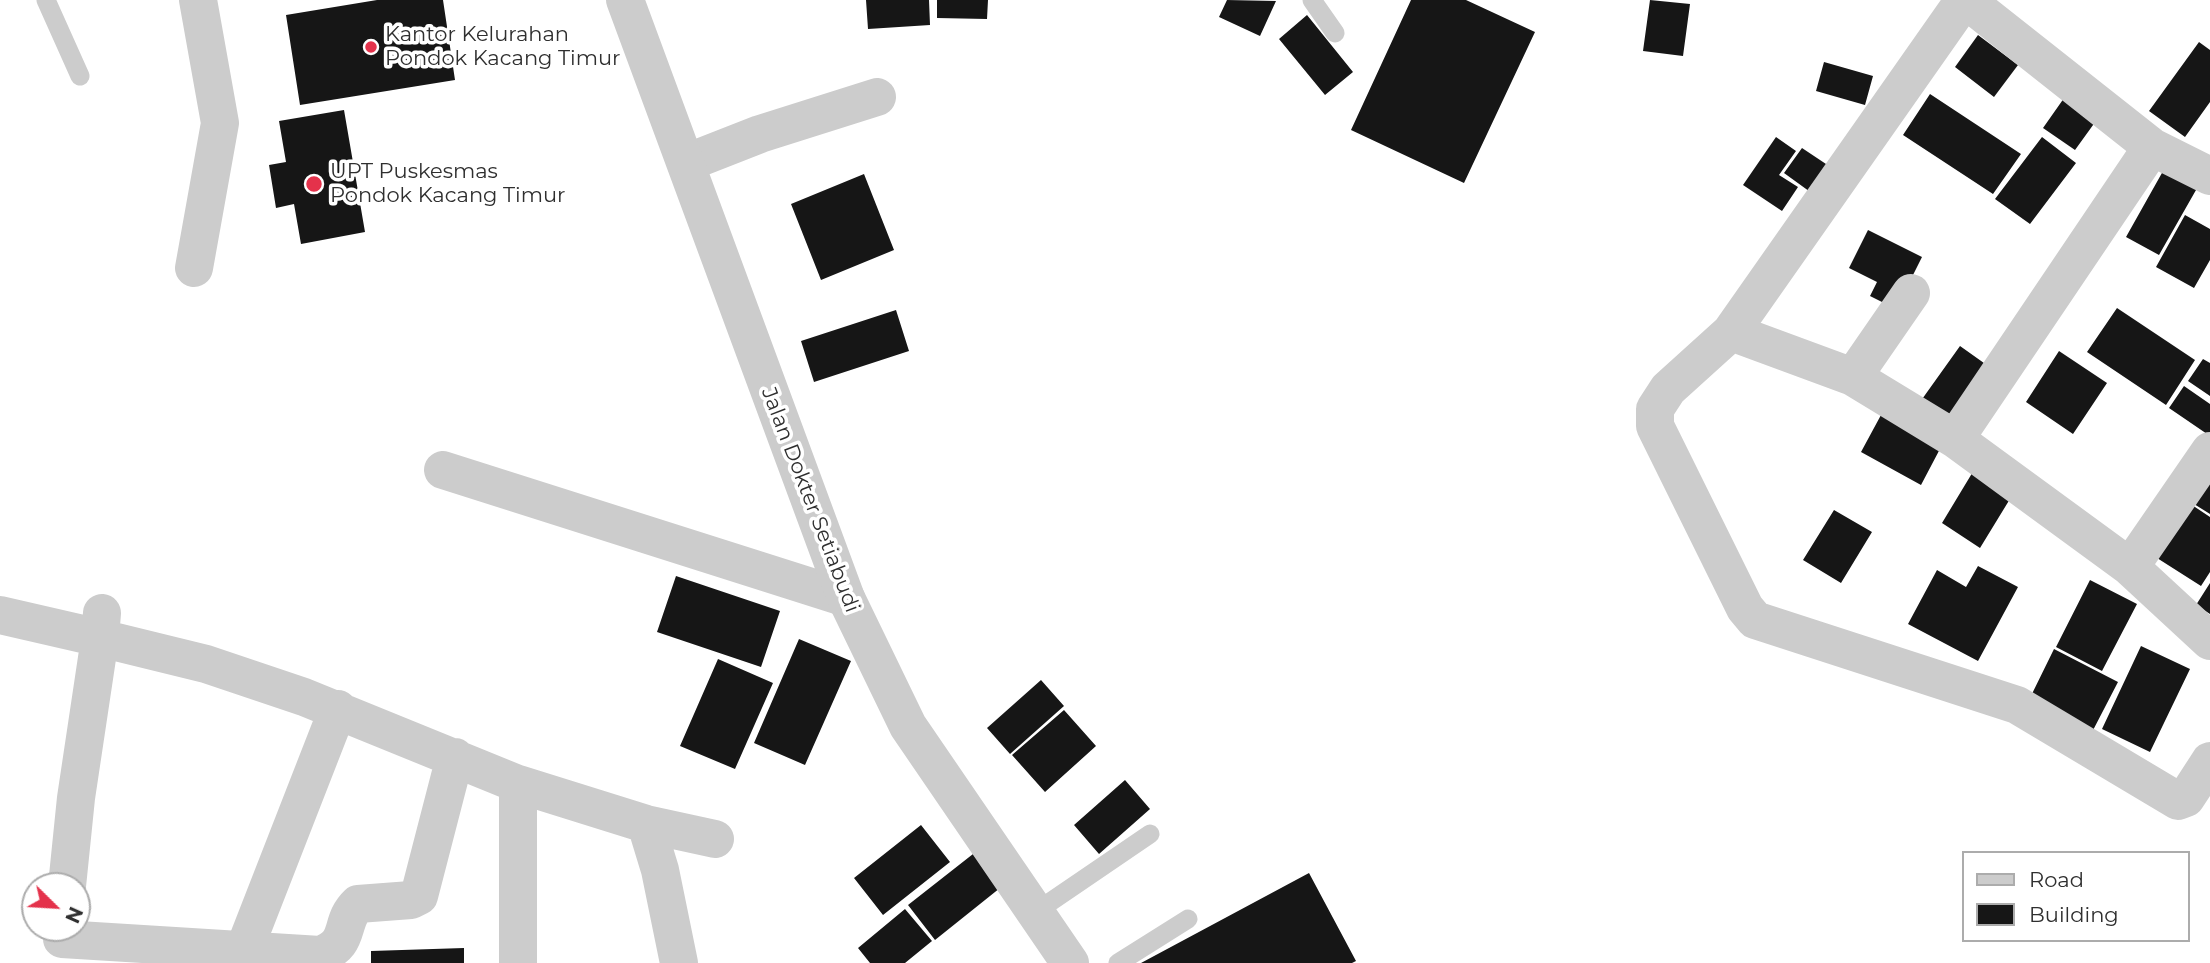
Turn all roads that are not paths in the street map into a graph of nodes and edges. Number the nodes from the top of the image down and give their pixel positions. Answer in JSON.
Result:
{"nodes":[{"id":1,"x":46,"y":0,"type":"edge"},
{"id":2,"x":198,"y":0,"type":"edge"},
{"id":3,"x":625,"y":0,"type":"edge"},
{"id":4,"x":1312,"y":0,"type":"edge"},
{"id":5,"x":1965,"y":0,"type":"edge"},
{"id":6,"x":1335,"y":33,"type":"dead end"},
{"id":7,"x":80,"y":76,"type":"dead end"},
{"id":8,"x":877,"y":97,"type":"dead end"},
{"id":9,"x":2152,"y":148,"type":"junction"},
{"id":10,"x":686,"y":163,"type":"junction"},
{"id":11,"x":2210,"y":176,"type":"edge"},
{"id":12,"x":194,"y":268,"type":"dead end"},
{"id":13,"x":1912,"y":293,"type":"dead end"},
{"id":14,"x":1731,"y":332,"type":"junction"},
{"id":15,"x":1853,"y":377,"type":"junction"},
{"id":16,"x":1955,"y":439,"type":"junction"},
{"id":17,"x":2210,"y":451,"type":"edge"},
{"id":18,"x":443,"y":470,"type":"dead end"},
{"id":19,"x":2130,"y":567,"type":"junction"},
{"id":20,"x":846,"y":598,"type":"junction"},
{"id":21,"x":0,"y":615,"type":"edge"},
{"id":22,"x":101,"y":624,"type":"junction"},
{"id":23,"x":2210,"y":640,"type":"edge"},
{"id":24,"x":338,"y":709,"type":"junction"},
{"id":25,"x":455,"y":757,"type":"junction"},
{"id":26,"x":2210,"y":761,"type":"edge"},
{"id":27,"x":519,"y":784,"type":"junction"},
{"id":28,"x":646,"y":824,"type":"junction"},
{"id":29,"x":1150,"y":834,"type":"dead end"},
{"id":30,"x":715,"y":839,"type":"dead end"},
{"id":31,"x":68,"y":872,"type":"edge"},
{"id":32,"x":1037,"y":911,"type":"junction"},
{"id":33,"x":1188,"y":919,"type":"dead end"},
{"id":34,"x":62,"y":943,"type":"edge"},
{"id":35,"x":244,"y":950,"type":"junction"},
{"id":36,"x":518,"y":963,"type":"edge"},
{"id":37,"x":679,"y":963,"type":"edge"},
{"id":38,"x":1070,"y":963,"type":"edge"},
{"id":39,"x":1118,"y":963,"type":"edge"}],
"edges":[{"from":1,"to":7,"type":"lane"},
{"from":2,"to":12,"type":"street"},
{"from":3,"to":10,"type":"street","name":"Jalan Dokter Setiabudi"},
{"from":4,"to":6,"type":"lane"},
{"from":5,"to":9,"type":"street"},
{"from":5,"to":14,"type":"street"},
{"from":8,"to":10,"type":"street"},
{"from":9,"to":11,"type":"street"},
{"from":9,"to":16,"type":"street"},
{"from":10,"to":20,"type":"street","name":"Jalan Dokter Setiabudi"},
{"from":13,"to":15,"type":"street"},
{"from":14,"to":15,"type":"street"},
{"from":14,"to":26,"type":"street"},
{"from":15,"to":16,"type":"street"},
{"from":16,"to":19,"type":"street"},
{"from":17,"to":19,"type":"street"},
{"from":18,"to":20,"type":"street"},
{"from":19,"to":23,"type":"street"},
{"from":20,"to":32,"type":"street","name":"Jalan Dokter Setiabudi"},
{"from":21,"to":22,"type":"street"},
{"from":22,"to":24,"type":"street"},
{"from":22,"to":31,"type":"street"},
{"from":24,"to":25,"type":"street"},
{"from":24,"to":35,"type":"street"},
{"from":25,"to":27,"type":"street"},
{"from":25,"to":35,"type":"street"},
{"from":27,"to":28,"type":"street"},
{"from":27,"to":36,"type":"street"},
{"from":28,"to":30,"type":"street"},
{"from":28,"to":37,"type":"street"},
{"from":29,"to":32,"type":"lane"},
{"from":32,"to":38,"type":"street","name":"Jalan Dokter Setiabudi"},
{"from":33,"to":39,"type":"lane"},
{"from":34,"to":35,"type":"street"}]}
